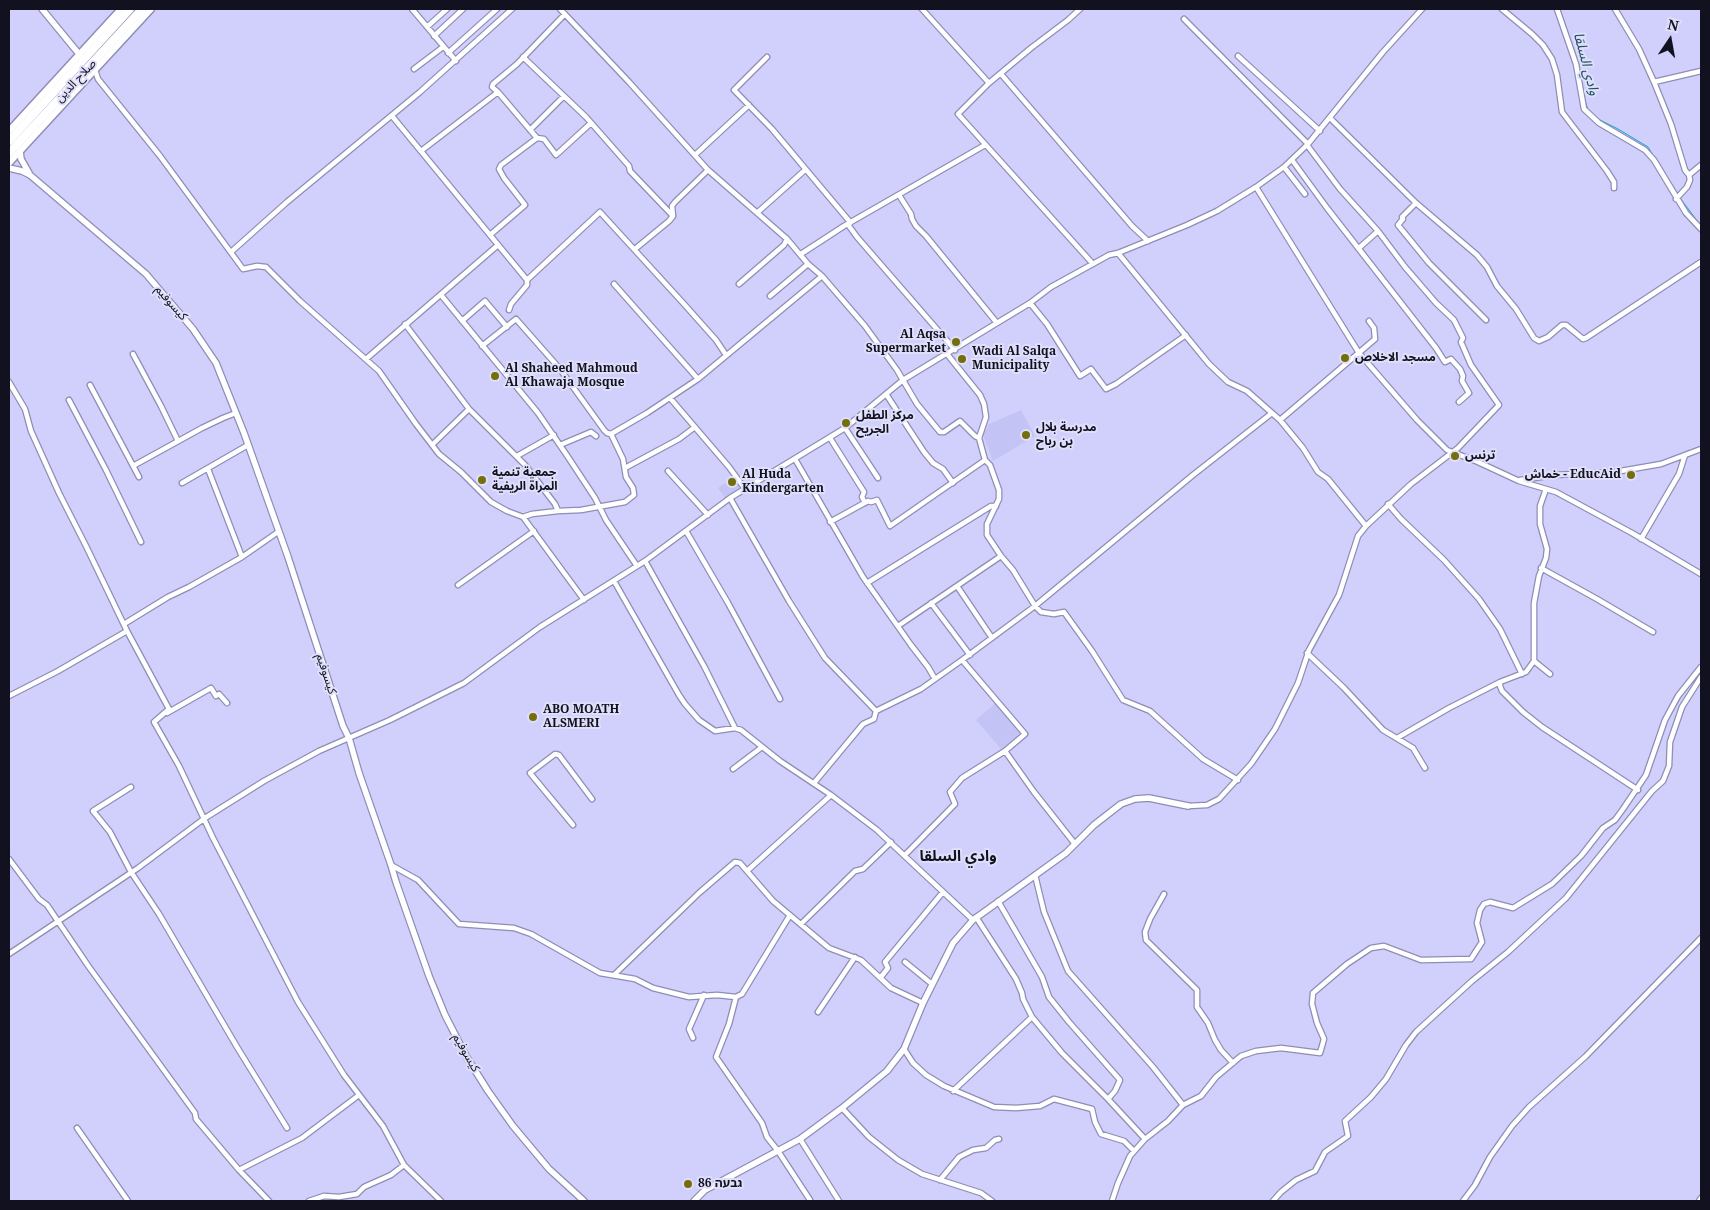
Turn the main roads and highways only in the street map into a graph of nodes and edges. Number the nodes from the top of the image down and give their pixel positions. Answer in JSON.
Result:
{"nodes":[{"id":1,"x":121,"y":9,"type":"edge"},
{"id":2,"x":130,"y":9,"type":"edge"},
{"id":3,"x":142,"y":9,"type":"edge"},
{"id":4,"x":151,"y":9,"type":"edge"},
{"id":5,"x":9,"y":131,"type":"edge"},
{"id":6,"x":9,"y":141,"type":"edge"},
{"id":7,"x":9,"y":154,"type":"edge"},
{"id":8,"x":9,"y":163,"type":"edge"}],
"edges":[{"from":1,"to":5,"type":"main road"},
{"from":2,"to":6,"type":"highway","name":"صلاح الدين"},
{"from":3,"to":7,"type":"highway","name":"صلاح الدين"},
{"from":4,"to":8,"type":"main road"}]}
